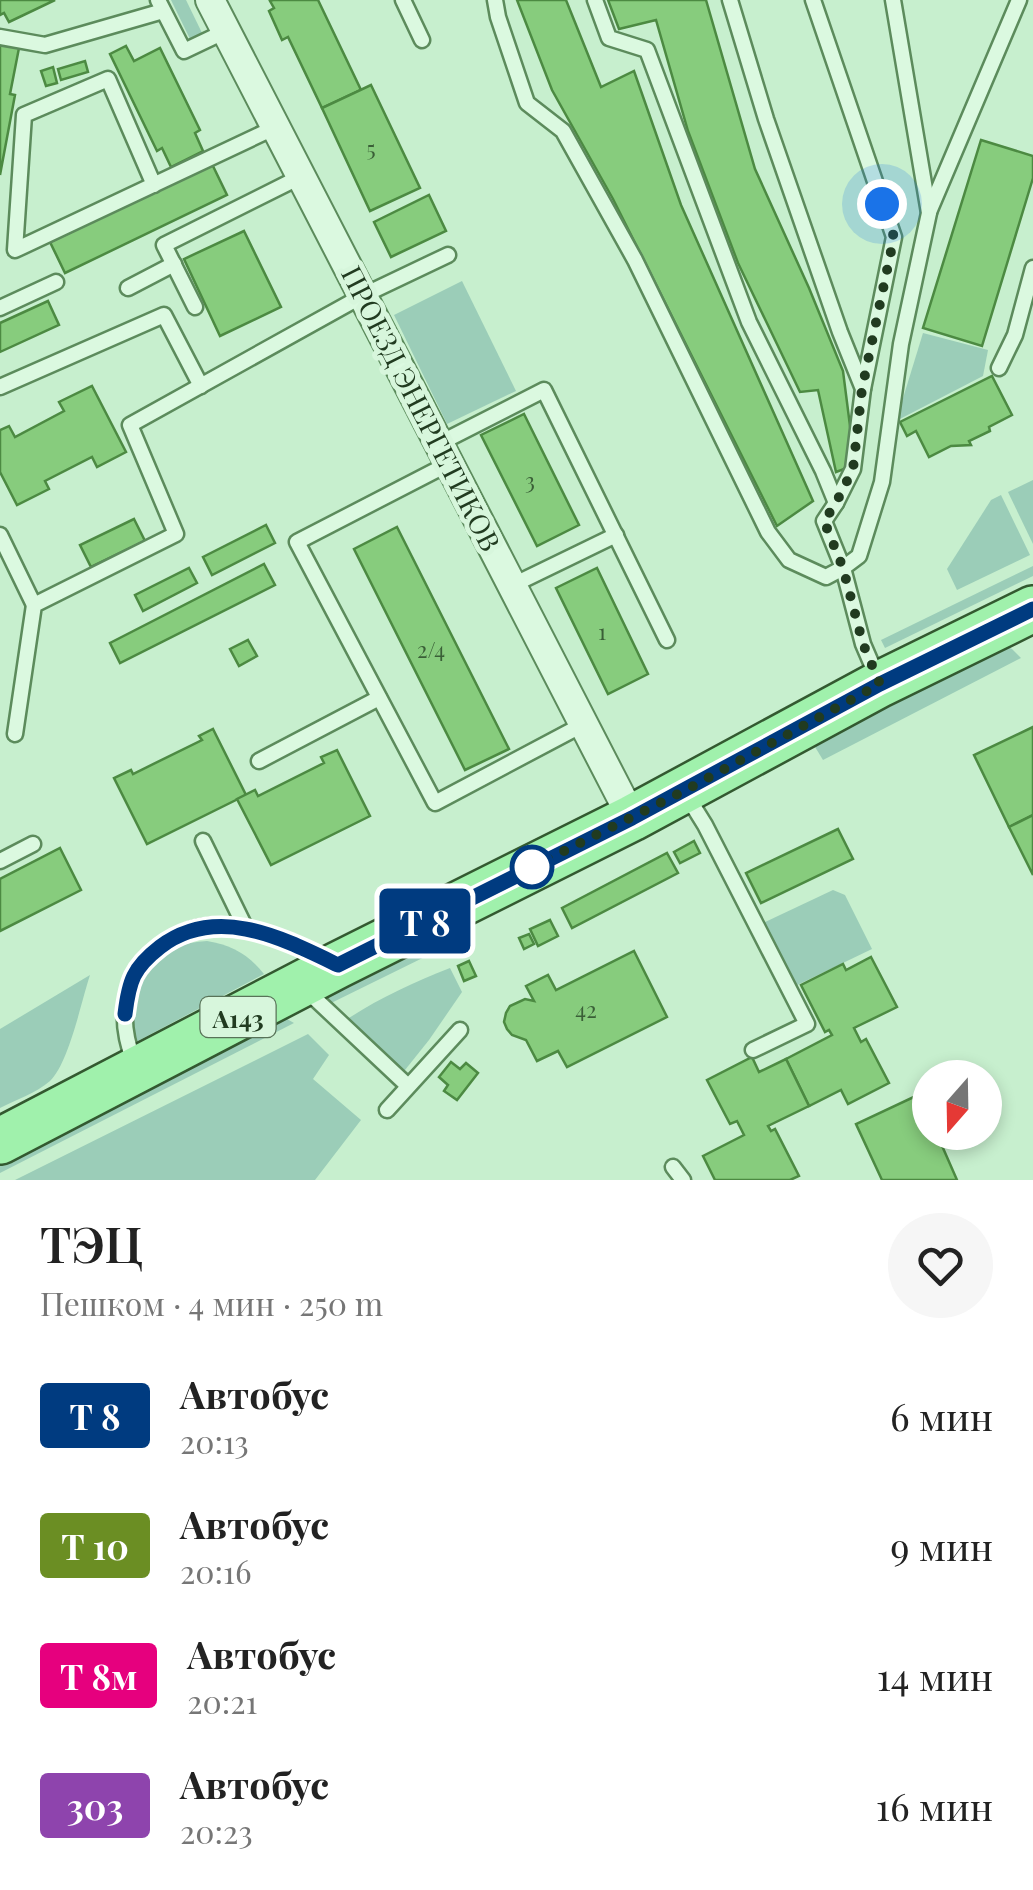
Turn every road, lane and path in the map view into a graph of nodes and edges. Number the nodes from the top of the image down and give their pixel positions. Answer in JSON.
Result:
{"nodes":[{"id":1,"x":210,"y":0,"type":"edge"},
{"id":2,"x":404,"y":0,"type":"edge"},
{"id":3,"x":495,"y":0,"type":"edge"},
{"id":4,"x":595,"y":0,"type":"edge"},
{"id":5,"x":730,"y":0,"type":"edge"},
{"id":6,"x":813,"y":0,"type":"edge"},
{"id":7,"x":893,"y":0,"type":"edge"},
{"id":8,"x":1019,"y":0,"type":"edge"},
{"id":9,"x":161,"y":6,"type":"edge"},
{"id":10,"x":226,"y":31,"type":"junction"},
{"id":11,"x":0,"y":36,"type":"edge"},
{"id":12,"x":422,"y":40,"type":"dead end"},
{"id":13,"x":276,"y":127,"type":"junction"},
{"id":14,"x":302,"y":176,"type":"junction"},
{"id":15,"x":154,"y":184,"type":"junction"},
{"id":16,"x":928,"y":213,"type":"junction"},
{"id":17,"x":448,"y":255,"type":"dead end"},
{"id":18,"x":174,"y":264,"type":"junction"},
{"id":19,"x":1033,"y":268,"type":"edge"},
{"id":20,"x":56,"y":282,"type":"dead end"},
{"id":21,"x":128,"y":288,"type":"dead end"},
{"id":22,"x":364,"y":296,"type":"junction"},
{"id":23,"x":196,"y":307,"type":"dead end"},
{"id":24,"x":0,"y":308,"type":"edge"},
{"id":25,"x":1000,"y":368,"type":"dead end"},
{"id":26,"x":200,"y":386,"type":"junction"},
{"id":27,"x":0,"y":387,"type":"edge"},
{"id":28,"x":862,"y":389,"type":"junction"},
{"id":29,"x":445,"y":453,"type":"junction"},
{"id":30,"x":836,"y":503,"type":"junction"},
{"id":31,"x":616,"y":534,"type":"junction"},
{"id":32,"x":0,"y":535,"type":"edge"},
{"id":33,"x":843,"y":568,"type":"junction"},
{"id":34,"x":513,"y":585,"type":"junction"},
{"id":35,"x":34,"y":605,"type":"junction"},
{"id":36,"x":1033,"y":609,"type":"edge"},
{"id":37,"x":668,"y":640,"type":"dead end"},
{"id":38,"x":880,"y":684,"type":"junction"},
{"id":39,"x":379,"y":698,"type":"junction"},
{"id":40,"x":584,"y":724,"type":"junction"},
{"id":41,"x":15,"y":734,"type":"dead end"},
{"id":42,"x":259,"y":761,"type":"dead end"},
{"id":43,"x":684,"y":791,"type":"junction"},
{"id":44,"x":632,"y":818,"type":"junction"},
{"id":45,"x":203,"y":841,"type":"dead end"},
{"id":46,"x":33,"y":844,"type":"dead end"},
{"id":47,"x":0,"y":861,"type":"edge"},
{"id":48,"x":246,"y":929,"type":"junction"},
{"id":49,"x":320,"y":975,"type":"junction"},
{"id":50,"x":460,"y":1030,"type":"dead end"},
{"id":51,"x":753,"y":1050,"type":"dead end"},
{"id":52,"x":137,"y":1068,"type":"junction"},
{"id":53,"x":408,"y":1086,"type":"junction"},
{"id":54,"x":388,"y":1110,"type":"dead end"},
{"id":55,"x":0,"y":1140,"type":"edge"},
{"id":56,"x":673,"y":1167,"type":"dead end"},
{"id":57,"x":683,"y":1180,"type":"edge"}],
"edges":[{"from":1,"to":10,"type":"street","name":"ПРОЕЗД ЭНЕРГЕТИКОВ"},
{"from":2,"to":12,"type":"lane"},
{"from":3,"to":33,"type":"lane"},
{"from":4,"to":30,"type":"lane"},
{"from":5,"to":28,"type":"lane"},
{"from":6,"to":28,"type":"lane"},
{"from":7,"to":16,"type":"lane"},
{"from":8,"to":16,"type":"lane"},
{"from":9,"to":10,"type":"lane"},
{"from":9,"to":11,"type":"lane"},
{"from":10,"to":13,"type":"street","name":"ПРОЕЗД ЭНЕРГЕТИКОВ"},
{"from":13,"to":14,"type":"street","name":"ПРОЕЗД ЭНЕРГЕТИКОВ"},
{"from":13,"to":15,"type":"lane"},
{"from":14,"to":18,"type":"lane"},
{"from":14,"to":22,"type":"street","name":"ПРОЕЗД ЭНЕРГЕТИКОВ"},
{"from":15,"to":15,"type":"lane"},
{"from":16,"to":33,"type":"lane"},
{"from":17,"to":22,"type":"lane"},
{"from":18,"to":21,"type":"lane"},
{"from":18,"to":23,"type":"lane"},
{"from":19,"to":25,"type":"lane"},
{"from":20,"to":24,"type":"lane"},
{"from":22,"to":26,"type":"lane"},
{"from":22,"to":29,"type":"street","name":"ПРОЕЗД ЭНЕРГЕТИКОВ"},
{"from":26,"to":27,"type":"lane"},
{"from":26,"to":35,"type":"lane"},
{"from":28,"to":30,"type":"lane"},
{"from":29,"to":31,"type":"lane"},
{"from":29,"to":34,"type":"street","name":"ПРОЕЗД ЭНЕРГЕТИКОВ"},
{"from":29,"to":39,"type":"lane"},
{"from":30,"to":33,"type":"lane"},
{"from":31,"to":34,"type":"lane"},
{"from":31,"to":37,"type":"lane"},
{"from":32,"to":35,"type":"lane"},
{"from":33,"to":38,"type":"lane"},
{"from":34,"to":40,"type":"street","name":"ПРОЕЗД ЭНЕРГЕТИКОВ"},
{"from":35,"to":41,"type":"lane"},
{"from":36,"to":38,"type":"main road","number":"А143"},
{"from":38,"to":43,"type":"main road","number":"А143"},
{"from":39,"to":40,"type":"lane"},
{"from":39,"to":42,"type":"lane"},
{"from":40,"to":44,"type":"street","name":"ПРОЕЗД ЭНЕРГЕТИКОВ"},
{"from":43,"to":44,"type":"main road","number":"А143"},
{"from":43,"to":51,"type":"lane"},
{"from":44,"to":49,"type":"main road","number":"А143"},
{"from":45,"to":48,"type":"lane"},
{"from":46,"to":47,"type":"lane"},
{"from":48,"to":49,"type":"lane"},
{"from":48,"to":52,"type":"lane"},
{"from":49,"to":52,"type":"main road","number":"А143"},
{"from":49,"to":53,"type":"lane"},
{"from":50,"to":53,"type":"lane"},
{"from":52,"to":55,"type":"main road","number":"А143"},
{"from":53,"to":54,"type":"lane"},
{"from":56,"to":57,"type":"lane"}]}
